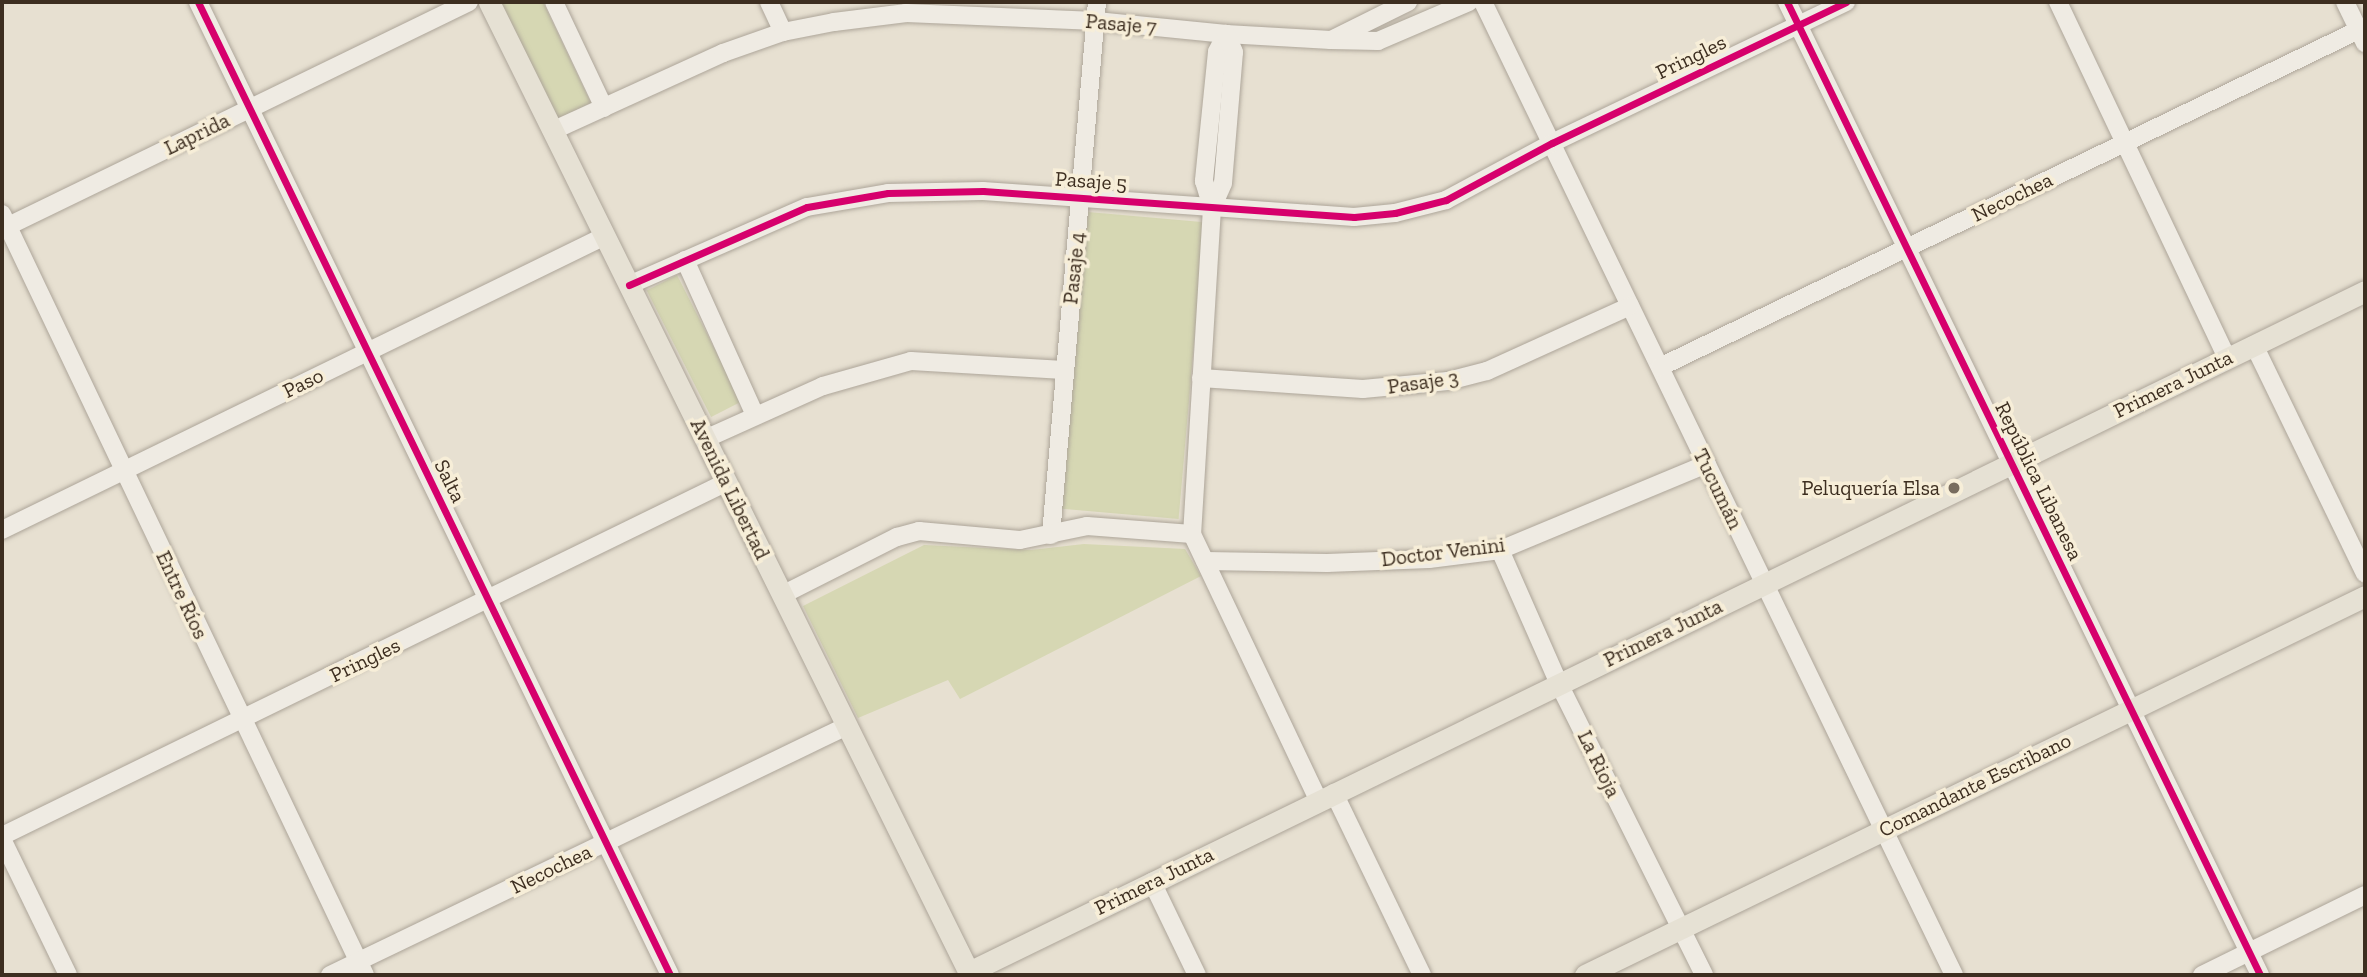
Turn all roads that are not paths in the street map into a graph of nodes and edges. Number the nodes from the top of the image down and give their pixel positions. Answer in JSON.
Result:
{"nodes":[{"id":1,"x":198,"y":2,"type":"edge"},
{"id":2,"x":468,"y":2,"type":"edge"},
{"id":3,"x":489,"y":2,"type":"edge"},
{"id":4,"x":554,"y":2,"type":"edge"},
{"id":5,"x":769,"y":2,"type":"edge"},
{"id":6,"x":1097,"y":2,"type":"edge"},
{"id":7,"x":1408,"y":2,"type":"edge"},
{"id":8,"x":1469,"y":2,"type":"edge"},
{"id":9,"x":1483,"y":2,"type":"edge"},
{"id":10,"x":1787,"y":2,"type":"edge"},
{"id":11,"x":1846,"y":2,"type":"edge"},
{"id":12,"x":2058,"y":2,"type":"edge"},
{"id":13,"x":2345,"y":2,"type":"edge"},
{"id":14,"x":906,"y":7,"type":"edge"},
{"id":15,"x":1096,"y":21,"type":"junction"},
{"id":16,"x":1798,"y":25,"type":"junction"},
{"id":17,"x":783,"y":32,"type":"junction"},
{"id":18,"x":2363,"y":33,"type":"edge"},
{"id":19,"x":1226,"y":34,"type":"junction"},
{"id":20,"x":1331,"y":40,"type":"junction"},
{"id":21,"x":250,"y":108,"type":"junction"},
{"id":22,"x":604,"y":108,"type":"junction"},
{"id":23,"x":552,"y":131,"type":"junction"},
{"id":24,"x":1552,"y":143,"type":"junction"},
{"id":25,"x":2124,"y":144,"type":"junction"},
{"id":26,"x":1082,"y":198,"type":"junction"},
{"id":27,"x":1212,"y":208,"type":"junction"},
{"id":28,"x":4,"y":223,"type":"edge"},
{"id":29,"x":605,"y":236,"type":"junction"},
{"id":30,"x":1906,"y":248,"type":"junction"},
{"id":31,"x":685,"y":260,"type":"junction"},
{"id":32,"x":629,"y":285,"type":"junction"},
{"id":33,"x":2365,"y":291,"type":"edge"},
{"id":34,"x":1630,"y":306,"type":"junction"},
{"id":35,"x":2254,"y":345,"type":"junction"},
{"id":36,"x":369,"y":352,"type":"junction"},
{"id":37,"x":2227,"y":358,"type":"junction"},
{"id":38,"x":1660,"y":367,"type":"junction"},
{"id":39,"x":1064,"y":370,"type":"junction"},
{"id":40,"x":1201,"y":378,"type":"junction"},
{"id":41,"x":755,"y":415,"type":"junction"},
{"id":42,"x":705,"y":439,"type":"junction"},
{"id":43,"x":2011,"y":463,"type":"junction"},
{"id":44,"x":1707,"y":464,"type":"junction"},
{"id":45,"x":123,"y":471,"type":"junction"},
{"id":46,"x":727,"y":482,"type":"junction"},
{"id":47,"x":2,"y":530,"type":"edge"},
{"id":48,"x":1192,"y":534,"type":"junction"},
{"id":49,"x":1051,"y":535,"type":"junction"},
{"id":50,"x":1500,"y":550,"type":"junction"},
{"id":51,"x":1205,"y":561,"type":"junction"},
{"id":52,"x":2365,"y":574,"type":"edge"},
{"id":53,"x":1764,"y":584,"type":"junction"},
{"id":54,"x":782,"y":595,"type":"junction"},
{"id":55,"x":2365,"y":596,"type":"edge"},
{"id":56,"x":488,"y":599,"type":"junction"},
{"id":57,"x":1559,"y":684,"type":"junction"},
{"id":58,"x":2130,"y":709,"type":"junction"},
{"id":59,"x":241,"y":720,"type":"junction"},
{"id":60,"x":847,"y":726,"type":"junction"},
{"id":61,"x":1326,"y":797,"type":"junction"},
{"id":62,"x":1884,"y":830,"type":"junction"},
{"id":63,"x":2,"y":837,"type":"edge"},
{"id":64,"x":606,"y":842,"type":"junction"},
{"id":65,"x":1152,"y":882,"type":"junction"},
{"id":66,"x":2365,"y":895,"type":"edge"},
{"id":67,"x":1681,"y":929,"type":"junction"},
{"id":68,"x":2249,"y":952,"type":"junction"},
{"id":69,"x":362,"y":968,"type":"edge"},
{"id":70,"x":967,"y":974,"type":"edge"},
{"id":71,"x":68,"y":975,"type":"edge"},
{"id":72,"x":330,"y":975,"type":"edge"},
{"id":73,"x":670,"y":975,"type":"edge"},
{"id":74,"x":1197,"y":975,"type":"edge"},
{"id":75,"x":1422,"y":975,"type":"edge"},
{"id":76,"x":1585,"y":975,"type":"edge"},
{"id":77,"x":1704,"y":975,"type":"edge"},
{"id":78,"x":1954,"y":975,"type":"edge"},
{"id":79,"x":2202,"y":975,"type":"edge"},
{"id":80,"x":2260,"y":975,"type":"edge"}],
"edges":[{"from":1,"to":21,"type":"street","name":"Salta"},
{"from":2,"to":21,"type":"street","name":"Laprida"},
{"from":3,"to":23,"type":"main road","name":"Avenida Libertad"},
{"from":4,"to":22,"type":"street"},
{"from":5,"to":17,"type":"street"},
{"from":6,"to":15,"type":"street","name":"Pasaje 4"},
{"from":7,"to":20,"type":"street","name":"Pasaje 7"},
{"from":8,"to":20,"type":"street"},
{"from":9,"to":24,"type":"street","name":"Tucumán"},
{"from":10,"to":16,"type":"street","name":"República Libanesa"},
{"from":11,"to":16,"type":"street","name":"Pringles"},
{"from":12,"to":25,"type":"street"},
{"from":13,"to":18,"type":"street"},
{"from":14,"to":15,"type":"street","name":"Pasaje 7"},
{"from":14,"to":17,"type":"street","name":"Pasaje 7"},
{"from":15,"to":19,"type":"street","name":"Pasaje 7"},
{"from":15,"to":26,"type":"street","name":"Pasaje 4"},
{"from":16,"to":24,"type":"street","name":"Pringles"},
{"from":16,"to":30,"type":"street","name":"República Libanesa"},
{"from":17,"to":22,"type":"street","name":"Pasaje 7"},
{"from":18,"to":25,"type":"street","name":"Necochea"},
{"from":19,"to":20,"type":"street","name":"Pasaje 7"},
{"from":19,"to":27,"type":"street"},
{"from":21,"to":28,"type":"street","name":"Laprida"},
{"from":21,"to":36,"type":"street","name":"Salta"},
{"from":22,"to":23,"type":"street","name":"Pasaje 7"},
{"from":23,"to":29,"type":"main road","name":"Avenida Libertad"},
{"from":24,"to":27,"type":"street","name":"Pasaje 5"},
{"from":24,"to":34,"type":"street","name":"Tucumán"},
{"from":25,"to":30,"type":"street","name":"Necochea"},
{"from":25,"to":37,"type":"street"},
{"from":26,"to":27,"type":"street","name":"Pasaje 5"},
{"from":26,"to":31,"type":"street","name":"Pasaje 5"},
{"from":26,"to":39,"type":"street","name":"Pasaje 4"},
{"from":27,"to":40,"type":"street"},
{"from":28,"to":45,"type":"street","name":"Entre Ríos"},
{"from":29,"to":32,"type":"main road","name":"Avenida Libertad"},
{"from":29,"to":36,"type":"street","name":"Paso"},
{"from":30,"to":38,"type":"street","name":"Necochea"},
{"from":30,"to":43,"type":"street","name":"República Libanesa"},
{"from":31,"to":32,"type":"street","name":"Pasaje 5"},
{"from":31,"to":41,"type":"street"},
{"from":32,"to":42,"type":"main road","name":"Avenida Libertad"},
{"from":33,"to":35,"type":"main road","name":"Primera Junta"},
{"from":34,"to":38,"type":"street","name":"Tucumán"},
{"from":34,"to":40,"type":"street","name":"Pasaje 3"},
{"from":35,"to":37,"type":"main road","name":"Primera Junta"},
{"from":35,"to":52,"type":"street"},
{"from":36,"to":45,"type":"street","name":"Paso"},
{"from":36,"to":56,"type":"street","name":"Salta"},
{"from":37,"to":43,"type":"main road","name":"Primera Junta"},
{"from":38,"to":44,"type":"street","name":"Tucumán"},
{"from":39,"to":41,"type":"street"},
{"from":39,"to":49,"type":"street","name":"Pasaje 4"},
{"from":40,"to":48,"type":"street"},
{"from":41,"to":42,"type":"street"},
{"from":42,"to":46,"type":"main road","name":"Avenida Libertad"},
{"from":43,"to":53,"type":"main road","name":"Primera Junta"},
{"from":43,"to":58,"type":"street","name":"República Libanesa"},
{"from":44,"to":50,"type":"street","name":"Doctor Venini"},
{"from":44,"to":53,"type":"street","name":"Tucumán"},
{"from":45,"to":47,"type":"street","name":"Paso"},
{"from":45,"to":59,"type":"street","name":"Entre Ríos"},
{"from":46,"to":54,"type":"main road","name":"Avenida Libertad"},
{"from":46,"to":56,"type":"street","name":"Pringles"},
{"from":48,"to":49,"type":"street"},
{"from":48,"to":51,"type":"street"},
{"from":49,"to":54,"type":"street"},
{"from":50,"to":51,"type":"street","name":"Doctor Venini"},
{"from":50,"to":57,"type":"street","name":"La Rioja"},
{"from":51,"to":61,"type":"street"},
{"from":53,"to":57,"type":"main road","name":"Primera Junta"},
{"from":53,"to":62,"type":"street","name":"Tucumán"},
{"from":54,"to":60,"type":"main road","name":"Avenida Libertad"},
{"from":55,"to":58,"type":"main road","name":"Comandante Escribano"},
{"from":56,"to":59,"type":"street","name":"Pringles"},
{"from":56,"to":64,"type":"street","name":"Salta"},
{"from":57,"to":61,"type":"main road","name":"Primera Junta"},
{"from":57,"to":67,"type":"street","name":"La Rioja"},
{"from":58,"to":62,"type":"main road","name":"Comandante Escribano"},
{"from":58,"to":68,"type":"street","name":"República Libanesa"},
{"from":59,"to":63,"type":"street","name":"Pringles"},
{"from":59,"to":69,"type":"street","name":"Entre Ríos"},
{"from":60,"to":64,"type":"street","name":"Necochea"},
{"from":60,"to":70,"type":"main road","name":"Avenida Libertad"},
{"from":61,"to":65,"type":"main road","name":"Primera Junta"},
{"from":61,"to":75,"type":"street"},
{"from":62,"to":67,"type":"main road","name":"Comandante Escribano"},
{"from":62,"to":78,"type":"street","name":"Tucumán"},
{"from":63,"to":71,"type":"street"},
{"from":64,"to":69,"type":"street","name":"Necochea"},
{"from":64,"to":73,"type":"street","name":"Salta"},
{"from":65,"to":70,"type":"main road","name":"Primera Junta"},
{"from":65,"to":74,"type":"street"},
{"from":66,"to":68,"type":"street"},
{"from":67,"to":76,"type":"main road","name":"Comandante Escribano"},
{"from":67,"to":77,"type":"street","name":"La Rioja"},
{"from":68,"to":79,"type":"street"},
{"from":68,"to":80,"type":"street","name":"República Libanesa"},
{"from":69,"to":72,"type":"street","name":"Necochea"}]}
